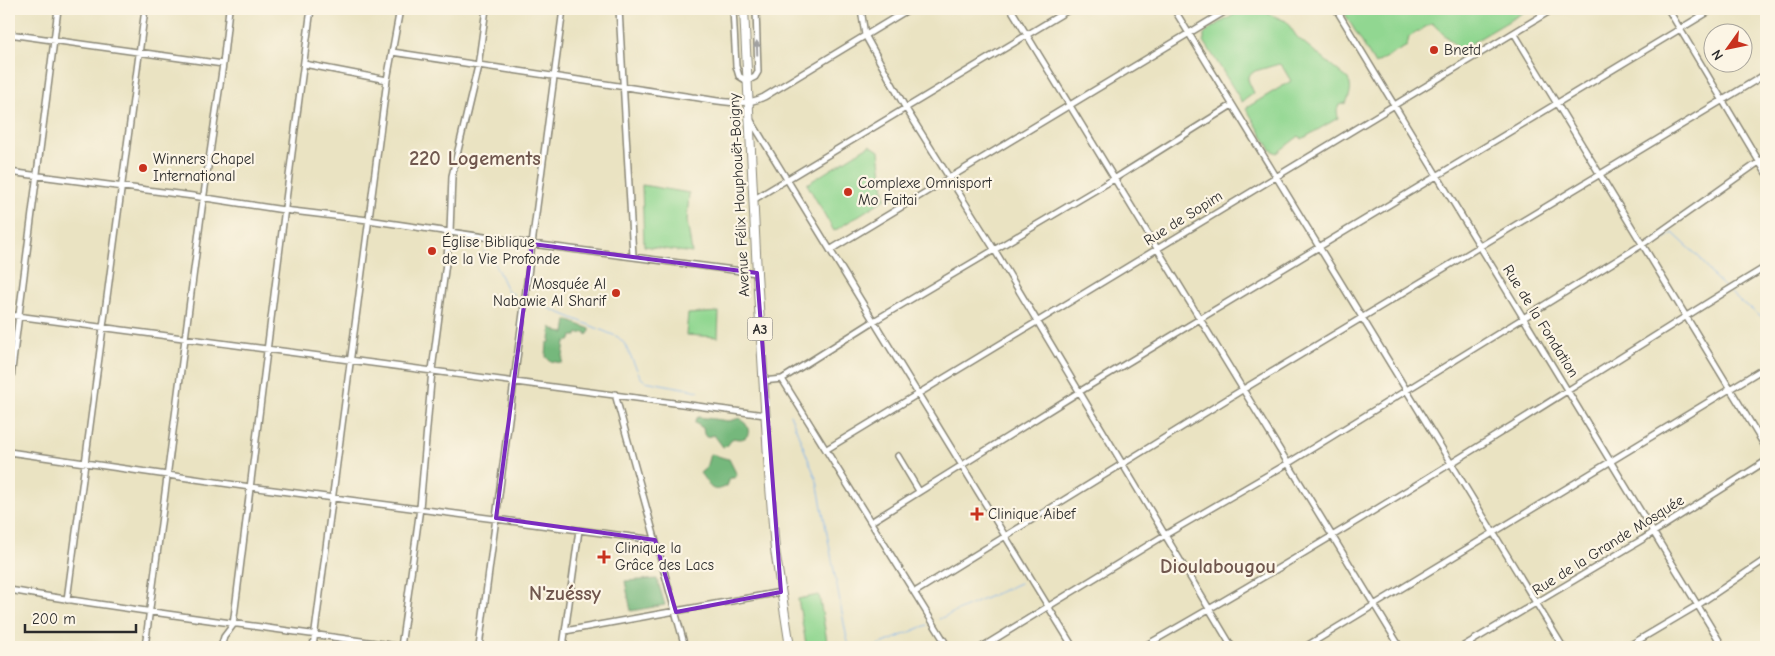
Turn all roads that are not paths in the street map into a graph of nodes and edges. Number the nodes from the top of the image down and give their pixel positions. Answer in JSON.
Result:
{"nodes":[{"id":1,"x":58,"y":9,"type":"edge"},
{"id":2,"x":145,"y":9,"type":"edge"},
{"id":3,"x":229,"y":9,"type":"edge"},
{"id":4,"x":311,"y":9,"type":"edge"},
{"id":5,"x":400,"y":9,"type":"edge"},
{"id":6,"x":486,"y":9,"type":"edge"},
{"id":7,"x":563,"y":9,"type":"edge"},
{"id":8,"x":619,"y":9,"type":"edge"},
{"id":9,"x":733,"y":9,"type":"edge"},
{"id":10,"x":744,"y":9,"type":"edge"},
{"id":11,"x":756,"y":9,"type":"edge"},
{"id":12,"x":862,"y":9,"type":"edge"},
{"id":13,"x":909,"y":9,"type":"edge"},
{"id":14,"x":1011,"y":9,"type":"edge"},
{"id":15,"x":1070,"y":9,"type":"edge"},
{"id":16,"x":1174,"y":9,"type":"edge"},
{"id":17,"x":1229,"y":9,"type":"edge"},
{"id":18,"x":1336,"y":9,"type":"edge"},
{"id":19,"x":1553,"y":9,"type":"edge"},
{"id":20,"x":1668,"y":9,"type":"edge"},
{"id":21,"x":1713,"y":9,"type":"edge"},
{"id":22,"x":1680,"y":29,"type":"junction"},
{"id":23,"x":1514,"y":32,"type":"junction"},
{"id":24,"x":9,"y":34,"type":"edge"},
{"id":25,"x":1189,"y":34,"type":"junction"},
{"id":26,"x":865,"y":35,"type":"junction"},
{"id":27,"x":1027,"y":36,"type":"junction"},
{"id":28,"x":54,"y":41,"type":"junction"},
{"id":29,"x":139,"y":52,"type":"junction"},
{"id":30,"x":392,"y":52,"type":"junction"},
{"id":31,"x":223,"y":64,"type":"junction"},
{"id":32,"x":304,"y":64,"type":"junction"},
{"id":33,"x":478,"y":66,"type":"junction"},
{"id":34,"x":1766,"y":74,"type":"edge"},
{"id":35,"x":555,"y":76,"type":"junction"},
{"id":36,"x":387,"y":80,"type":"junction"},
{"id":37,"x":747,"y":81,"type":"junction"},
{"id":38,"x":622,"y":87,"type":"junction"},
{"id":39,"x":1723,"y":100,"type":"junction"},
{"id":40,"x":748,"y":103,"type":"junction"},
{"id":41,"x":1557,"y":103,"type":"junction"},
{"id":42,"x":1395,"y":104,"type":"junction"},
{"id":43,"x":1232,"y":105,"type":"junction"},
{"id":44,"x":1070,"y":106,"type":"junction"},
{"id":45,"x":905,"y":107,"type":"junction"},
{"id":46,"x":749,"y":117,"type":"junction"},
{"id":47,"x":1766,"y":158,"type":"edge"},
{"id":48,"x":1759,"y":161,"type":"junction"},
{"id":49,"x":9,"y":172,"type":"edge"},
{"id":50,"x":1766,"y":173,"type":"edge"},
{"id":51,"x":1600,"y":174,"type":"junction"},
{"id":52,"x":1438,"y":175,"type":"junction"},
{"id":53,"x":38,"y":176,"type":"junction"},
{"id":54,"x":1275,"y":176,"type":"junction"},
{"id":55,"x":787,"y":178,"type":"junction"},
{"id":56,"x":950,"y":178,"type":"junction"},
{"id":57,"x":1114,"y":179,"type":"junction"},
{"id":58,"x":122,"y":187,"type":"junction"},
{"id":59,"x":204,"y":198,"type":"junction"},
{"id":60,"x":753,"y":200,"type":"junction"},
{"id":61,"x":284,"y":210,"type":"junction"},
{"id":62,"x":368,"y":220,"type":"junction"},
{"id":63,"x":450,"y":232,"type":"junction"},
{"id":64,"x":532,"y":244,"type":"junction"},
{"id":65,"x":1643,"y":244,"type":"junction"},
{"id":66,"x":1480,"y":246,"type":"junction"},
{"id":67,"x":1319,"y":247,"type":"junction"},
{"id":68,"x":994,"y":249,"type":"junction"},
{"id":69,"x":830,"y":250,"type":"junction"},
{"id":70,"x":1156,"y":250,"type":"junction"},
{"id":71,"x":633,"y":256,"type":"junction"},
{"id":72,"x":1766,"y":267,"type":"edge"},
{"id":73,"x":757,"y":273,"type":"junction"},
{"id":74,"x":9,"y":315,"type":"edge"},
{"id":75,"x":1686,"y":315,"type":"junction"},
{"id":76,"x":19,"y":316,"type":"junction"},
{"id":77,"x":1362,"y":317,"type":"junction"},
{"id":78,"x":1524,"y":318,"type":"junction"},
{"id":79,"x":874,"y":321,"type":"junction"},
{"id":80,"x":1200,"y":321,"type":"junction"},
{"id":81,"x":1037,"y":322,"type":"junction"},
{"id":82,"x":103,"y":327,"type":"junction"},
{"id":83,"x":186,"y":338,"type":"junction"},
{"id":84,"x":268,"y":349,"type":"junction"},
{"id":85,"x":350,"y":360,"type":"junction"},
{"id":86,"x":1766,"y":367,"type":"edge"},
{"id":87,"x":432,"y":370,"type":"junction"},
{"id":88,"x":782,"y":379,"type":"junction"},
{"id":89,"x":515,"y":381,"type":"junction"},
{"id":90,"x":763,"y":381,"type":"junction"},
{"id":91,"x":1730,"y":388,"type":"junction"},
{"id":92,"x":1242,"y":390,"type":"junction"},
{"id":93,"x":1569,"y":390,"type":"junction"},
{"id":94,"x":1406,"y":391,"type":"junction"},
{"id":95,"x":1079,"y":392,"type":"junction"},
{"id":96,"x":9,"y":393,"type":"edge"},
{"id":97,"x":614,"y":394,"type":"junction"},
{"id":98,"x":918,"y":394,"type":"junction"},
{"id":99,"x":765,"y":415,"type":"junction"},
{"id":100,"x":1766,"y":448,"type":"edge"},
{"id":101,"x":828,"y":449,"type":"junction"},
{"id":102,"x":9,"y":452,"type":"edge"},
{"id":103,"x":898,"y":456,"type":"dead end"},
{"id":104,"x":1611,"y":461,"type":"junction"},
{"id":105,"x":1766,"y":461,"type":"edge"},
{"id":106,"x":85,"y":463,"type":"junction"},
{"id":107,"x":1122,"y":463,"type":"junction"},
{"id":108,"x":1287,"y":464,"type":"junction"},
{"id":109,"x":1450,"y":464,"type":"junction"},
{"id":110,"x":962,"y":465,"type":"junction"},
{"id":111,"x":168,"y":476,"type":"junction"},
{"id":112,"x":250,"y":487,"type":"junction"},
{"id":113,"x":919,"y":491,"type":"junction"},
{"id":114,"x":332,"y":497,"type":"junction"},
{"id":115,"x":420,"y":508,"type":"junction"},
{"id":116,"x":496,"y":518,"type":"junction"},
{"id":117,"x":871,"y":522,"type":"junction"},
{"id":118,"x":578,"y":530,"type":"junction"},
{"id":119,"x":1493,"y":532,"type":"junction"},
{"id":120,"x":1654,"y":532,"type":"junction"},
{"id":121,"x":1165,"y":535,"type":"junction"},
{"id":122,"x":1005,"y":536,"type":"junction"},
{"id":123,"x":1332,"y":536,"type":"junction"},
{"id":124,"x":655,"y":540,"type":"junction"},
{"id":125,"x":1766,"y":559,"type":"edge"},
{"id":126,"x":9,"y":590,"type":"edge"},
{"id":127,"x":781,"y":592,"type":"junction"},
{"id":128,"x":915,"y":592,"type":"junction"},
{"id":129,"x":67,"y":600,"type":"junction"},
{"id":130,"x":1536,"y":604,"type":"junction"},
{"id":131,"x":1374,"y":605,"type":"junction"},
{"id":132,"x":1698,"y":605,"type":"junction"},
{"id":133,"x":1048,"y":606,"type":"junction"},
{"id":134,"x":1210,"y":609,"type":"junction"},
{"id":135,"x":150,"y":612,"type":"junction"},
{"id":136,"x":676,"y":612,"type":"junction"},
{"id":137,"x":232,"y":625,"type":"junction"},
{"id":138,"x":566,"y":631,"type":"junction"},
{"id":139,"x":315,"y":634,"type":"junction"},
{"id":140,"x":145,"y":647,"type":"edge"},
{"id":141,"x":221,"y":647,"type":"edge"},
{"id":142,"x":313,"y":647,"type":"edge"},
{"id":143,"x":402,"y":647,"type":"edge"},
{"id":144,"x":479,"y":647,"type":"edge"},
{"id":145,"x":563,"y":647,"type":"edge"},
{"id":146,"x":686,"y":647,"type":"edge"},
{"id":147,"x":790,"y":647,"type":"edge"},
{"id":148,"x":948,"y":647,"type":"edge"},
{"id":149,"x":982,"y":647,"type":"edge"},
{"id":150,"x":1073,"y":647,"type":"edge"},
{"id":151,"x":1143,"y":647,"type":"edge"},
{"id":152,"x":1232,"y":647,"type":"edge"},
{"id":153,"x":1305,"y":647,"type":"edge"},
{"id":154,"x":1400,"y":647,"type":"edge"},
{"id":155,"x":1462,"y":647,"type":"edge"},
{"id":156,"x":1563,"y":647,"type":"edge"},
{"id":157,"x":1627,"y":647,"type":"edge"},
{"id":158,"x":1723,"y":647,"type":"edge"}],
"edges":[{"from":1,"to":28,"type":"street"},
{"from":2,"to":29,"type":"street"},
{"from":3,"to":31,"type":"street"},
{"from":4,"to":32,"type":"street"},
{"from":5,"to":30,"type":"street"},
{"from":6,"to":33,"type":"street"},
{"from":7,"to":35,"type":"street"},
{"from":8,"to":38,"type":"street"},
{"from":9,"to":37,"type":"street"},
{"from":10,"to":37,"type":"highway","name":"Avenue Félix Houphouët-Boigny","number":"A3"},
{"from":37,"to":11,"type":"street","one_way":true},
{"from":12,"to":26,"type":"street"},
{"from":13,"to":26,"type":"street"},
{"from":14,"to":27,"type":"street"},
{"from":15,"to":27,"type":"street"},
{"from":16,"to":25,"type":"street"},
{"from":17,"to":25,"type":"street"},
{"from":18,"to":42,"type":"street","name":"Rue de la Fondation"},
{"from":19,"to":23,"type":"street","name":"Rue de Sopim"},
{"from":20,"to":22,"type":"street"},
{"from":21,"to":22,"type":"street"},
{"from":22,"to":39,"type":"street"},
{"from":22,"to":41,"type":"street"},
{"from":23,"to":41,"type":"street"},
{"from":23,"to":42,"type":"street","name":"Rue de Sopim"},
{"from":24,"to":28,"type":"street"},
{"from":25,"to":43,"type":"street"},
{"from":25,"to":44,"type":"street"},
{"from":26,"to":40,"type":"street"},
{"from":26,"to":45,"type":"street"},
{"from":27,"to":44,"type":"street"},
{"from":27,"to":45,"type":"street"},
{"from":28,"to":29,"type":"street"},
{"from":28,"to":53,"type":"street"},
{"from":29,"to":31,"type":"street"},
{"from":29,"to":58,"type":"street"},
{"from":30,"to":33,"type":"street"},
{"from":30,"to":36,"type":"street"},
{"from":31,"to":59,"type":"street"},
{"from":32,"to":36,"type":"street"},
{"from":32,"to":61,"type":"street"},
{"from":33,"to":35,"type":"street"},
{"from":33,"to":63,"type":"street"},
{"from":34,"to":39,"type":"street"},
{"from":35,"to":38,"type":"street"},
{"from":35,"to":64,"type":"street"},
{"from":36,"to":62,"type":"street"},
{"from":37,"to":40,"type":"highway","name":"Avenue Félix Houphouët-Boigny","number":"A3"},
{"from":38,"to":40,"type":"street"},
{"from":38,"to":71,"type":"street"},
{"from":39,"to":48,"type":"street"},
{"from":39,"to":51,"type":"street"},
{"from":40,"to":46,"type":"highway","name":"Avenue Félix Houphouët-Boigny","number":"A3"},
{"from":41,"to":51,"type":"street"},
{"from":41,"to":52,"type":"street"},
{"from":42,"to":52,"type":"street","name":"Rue de la Fondation"},
{"from":42,"to":54,"type":"street","name":"Rue de Sopim"},
{"from":43,"to":54,"type":"street"},
{"from":43,"to":57,"type":"street"},
{"from":44,"to":56,"type":"street"},
{"from":44,"to":57,"type":"street"},
{"from":45,"to":55,"type":"street"},
{"from":45,"to":56,"type":"street"},
{"from":46,"to":55,"type":"street"},
{"from":46,"to":60,"type":"highway","name":"Avenue Félix Houphouët-Boigny","number":"A3"},
{"from":47,"to":48,"type":"street"},
{"from":48,"to":50,"type":"street"},
{"from":48,"to":65,"type":"street"},
{"from":49,"to":53,"type":"street"},
{"from":51,"to":65,"type":"street"},
{"from":51,"to":66,"type":"street"},
{"from":52,"to":66,"type":"street","name":"Rue de la Fondation"},
{"from":52,"to":67,"type":"street"},
{"from":53,"to":58,"type":"street"},
{"from":53,"to":76,"type":"street"},
{"from":54,"to":67,"type":"street"},
{"from":54,"to":70,"type":"street","name":"Rue de Sopim"},
{"from":55,"to":60,"type":"street"},
{"from":55,"to":69,"type":"street"},
{"from":56,"to":68,"type":"street"},
{"from":56,"to":69,"type":"street"},
{"from":57,"to":68,"type":"street"},
{"from":57,"to":70,"type":"street"},
{"from":58,"to":59,"type":"street"},
{"from":58,"to":82,"type":"street"},
{"from":59,"to":61,"type":"street"},
{"from":59,"to":83,"type":"street"},
{"from":60,"to":73,"type":"highway","name":"Avenue Félix Houphouët-Boigny","number":"A3"},
{"from":61,"to":62,"type":"street"},
{"from":61,"to":84,"type":"street"},
{"from":62,"to":63,"type":"street"},
{"from":62,"to":85,"type":"street"},
{"from":63,"to":64,"type":"street"},
{"from":63,"to":87,"type":"street"},
{"from":64,"to":71,"type":"street"},
{"from":64,"to":89,"type":"street"},
{"from":65,"to":75,"type":"street"},
{"from":65,"to":78,"type":"street"},
{"from":66,"to":77,"type":"street"},
{"from":66,"to":78,"type":"street","name":"Rue de la Fondation"},
{"from":67,"to":77,"type":"street"},
{"from":67,"to":80,"type":"street"},
{"from":68,"to":79,"type":"street"},
{"from":68,"to":81,"type":"street"},
{"from":69,"to":79,"type":"street"},
{"from":70,"to":80,"type":"street"},
{"from":70,"to":81,"type":"street","name":"Rue de Sopim"},
{"from":71,"to":73,"type":"street"},
{"from":72,"to":75,"type":"street"},
{"from":73,"to":90,"type":"highway","name":"Avenue Félix Houphouët-Boigny","number":"A3"},
{"from":74,"to":76,"type":"street"},
{"from":75,"to":91,"type":"street"},
{"from":75,"to":93,"type":"street"},
{"from":76,"to":82,"type":"street"},
{"from":76,"to":96,"type":"street"},
{"from":77,"to":92,"type":"street"},
{"from":77,"to":94,"type":"street"},
{"from":78,"to":93,"type":"street","name":"Rue de la Fondation"},
{"from":78,"to":94,"type":"street"},
{"from":79,"to":88,"type":"street"},
{"from":79,"to":98,"type":"street"},
{"from":80,"to":92,"type":"street"},
{"from":80,"to":95,"type":"street"},
{"from":81,"to":95,"type":"street"},
{"from":81,"to":98,"type":"street","name":"Rue de Sopim"},
{"from":82,"to":83,"type":"street"},
{"from":82,"to":106,"type":"street"},
{"from":83,"to":84,"type":"street"},
{"from":83,"to":111,"type":"street"},
{"from":84,"to":85,"type":"street"},
{"from":84,"to":112,"type":"street"},
{"from":85,"to":87,"type":"street"},
{"from":85,"to":114,"type":"street"},
{"from":86,"to":91,"type":"street"},
{"from":87,"to":89,"type":"street"},
{"from":87,"to":115,"type":"street"},
{"from":88,"to":90,"type":"street"},
{"from":88,"to":101,"type":"street"},
{"from":89,"to":97,"type":"street"},
{"from":89,"to":116,"type":"street"},
{"from":90,"to":99,"type":"highway","name":"Avenue Félix Houphouët-Boigny","number":"A3"},
{"from":91,"to":100,"type":"street"},
{"from":91,"to":104,"type":"street"},
{"from":92,"to":107,"type":"street"},
{"from":92,"to":108,"type":"street"},
{"from":93,"to":104,"type":"street","name":"Rue de la Fondation"},
{"from":93,"to":109,"type":"street"},
{"from":94,"to":108,"type":"street"},
{"from":94,"to":109,"type":"street"},
{"from":95,"to":107,"type":"street"},
{"from":95,"to":110,"type":"street"},
{"from":97,"to":99,"type":"street"},
{"from":97,"to":124,"type":"street"},
{"from":98,"to":101,"type":"street","name":"Rue de Sopim"},
{"from":98,"to":110,"type":"street"},
{"from":99,"to":127,"type":"highway","name":"Avenue Félix Houphouët-Boigny","number":"A3"},
{"from":101,"to":117,"type":"street"},
{"from":102,"to":106,"type":"street"},
{"from":103,"to":113,"type":"street"},
{"from":104,"to":119,"type":"street"},
{"from":104,"to":120,"type":"street","name":"Rue de la Fondation"},
{"from":105,"to":120,"type":"street","name":"Rue de la Grande Mosquée"},
{"from":106,"to":111,"type":"street"},
{"from":106,"to":129,"type":"street"},
{"from":107,"to":121,"type":"street"},
{"from":107,"to":122,"type":"street"},
{"from":108,"to":121,"type":"street"},
{"from":108,"to":123,"type":"street"},
{"from":109,"to":119,"type":"street"},
{"from":109,"to":123,"type":"street"},
{"from":110,"to":113,"type":"street"},
{"from":110,"to":122,"type":"street"},
{"from":111,"to":112,"type":"street"},
{"from":111,"to":135,"type":"street"},
{"from":112,"to":114,"type":"street"},
{"from":112,"to":137,"type":"street"},
{"from":113,"to":117,"type":"street"},
{"from":114,"to":115,"type":"street"},
{"from":114,"to":139,"type":"street"},
{"from":115,"to":116,"type":"street"},
{"from":115,"to":143,"type":"street"},
{"from":116,"to":118,"type":"street"},
{"from":116,"to":144,"type":"street"},
{"from":117,"to":128,"type":"street"},
{"from":118,"to":124,"type":"street"},
{"from":118,"to":138,"type":"street"},
{"from":119,"to":130,"type":"street"},
{"from":119,"to":131,"type":"street"},
{"from":120,"to":130,"type":"street","name":"Rue de la Grande Mosquée"},
{"from":120,"to":132,"type":"street","name":"Rue de la Fondation"},
{"from":121,"to":133,"type":"street"},
{"from":121,"to":134,"type":"street"},
{"from":122,"to":128,"type":"street"},
{"from":122,"to":133,"type":"street"},
{"from":123,"to":131,"type":"street"},
{"from":123,"to":134,"type":"street"},
{"from":124,"to":136,"type":"street"},
{"from":125,"to":132,"type":"street"},
{"from":126,"to":129,"type":"street"},
{"from":127,"to":136,"type":"street"},
{"from":127,"to":147,"type":"highway","name":"Avenue Félix Houphouët-Boigny","number":"A3"},
{"from":128,"to":148,"type":"street"},
{"from":129,"to":135,"type":"street"},
{"from":130,"to":155,"type":"street","name":"Rue de la Grande Mosquée"},
{"from":130,"to":156,"type":"street"},
{"from":131,"to":153,"type":"street"},
{"from":131,"to":154,"type":"street"},
{"from":132,"to":157,"type":"street"},
{"from":132,"to":158,"type":"street","name":"Rue de la Fondation"},
{"from":133,"to":149,"type":"street"},
{"from":133,"to":150,"type":"street"},
{"from":134,"to":151,"type":"street"},
{"from":134,"to":152,"type":"street"},
{"from":135,"to":137,"type":"street"},
{"from":135,"to":140,"type":"street"},
{"from":136,"to":138,"type":"street"},
{"from":136,"to":146,"type":"street"},
{"from":137,"to":139,"type":"street"},
{"from":137,"to":141,"type":"street"},
{"from":138,"to":145,"type":"street"},
{"from":139,"to":142,"type":"street"},
{"from":139,"to":143,"type":"street"}]}
